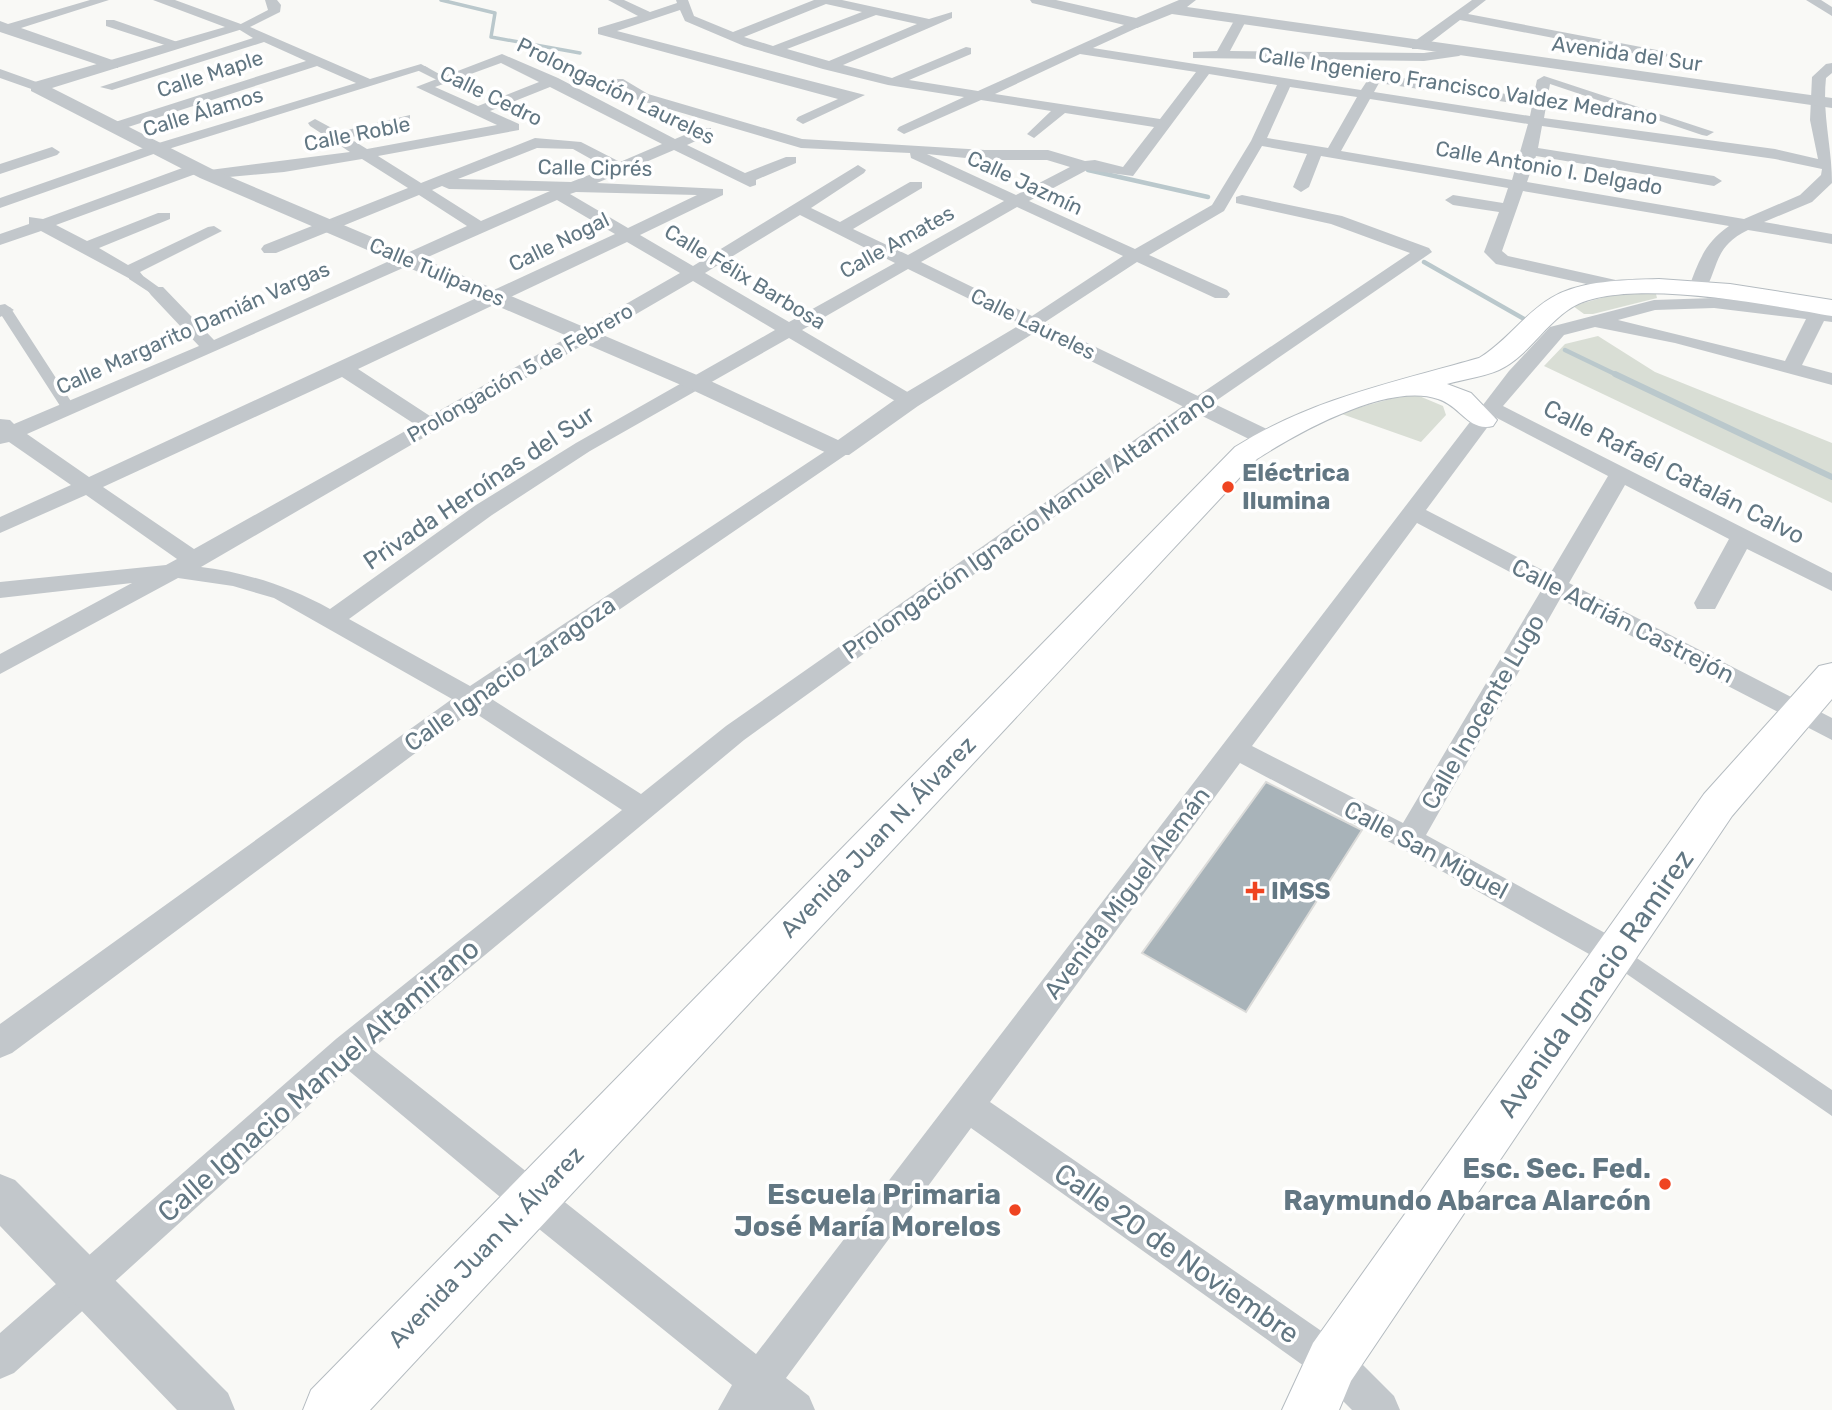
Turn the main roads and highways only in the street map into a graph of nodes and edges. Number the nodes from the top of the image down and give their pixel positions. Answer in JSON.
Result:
{"nodes":[{"id":1,"x":1825,"y":311,"type":"edge"},
{"id":2,"x":1411,"y":387,"type":"junction"},
{"id":3,"x":1488,"y":414,"type":"road end"},
{"id":4,"x":1832,"y":675,"type":"edge"},
{"id":5,"x":1816,"y":722,"type":"edge"},
{"id":6,"x":331,"y":1410,"type":"edge"},
{"id":7,"x":1310,"y":1410,"type":"edge"}],
"edges":[{"from":1,"to":2,"type":"main road","name":"Avenida Juan N. Álvarez"},
{"from":2,"to":3,"type":"main road"},
{"from":2,"to":6,"type":"main road","name":"Avenida Juan N. Álvarez"},
{"from":4,"to":5,"type":"main road","name":"Avenida Ignacio Ramirez"},
{"from":5,"to":7,"type":"main road","name":"Avenida Ignacio Ramirez"}]}
